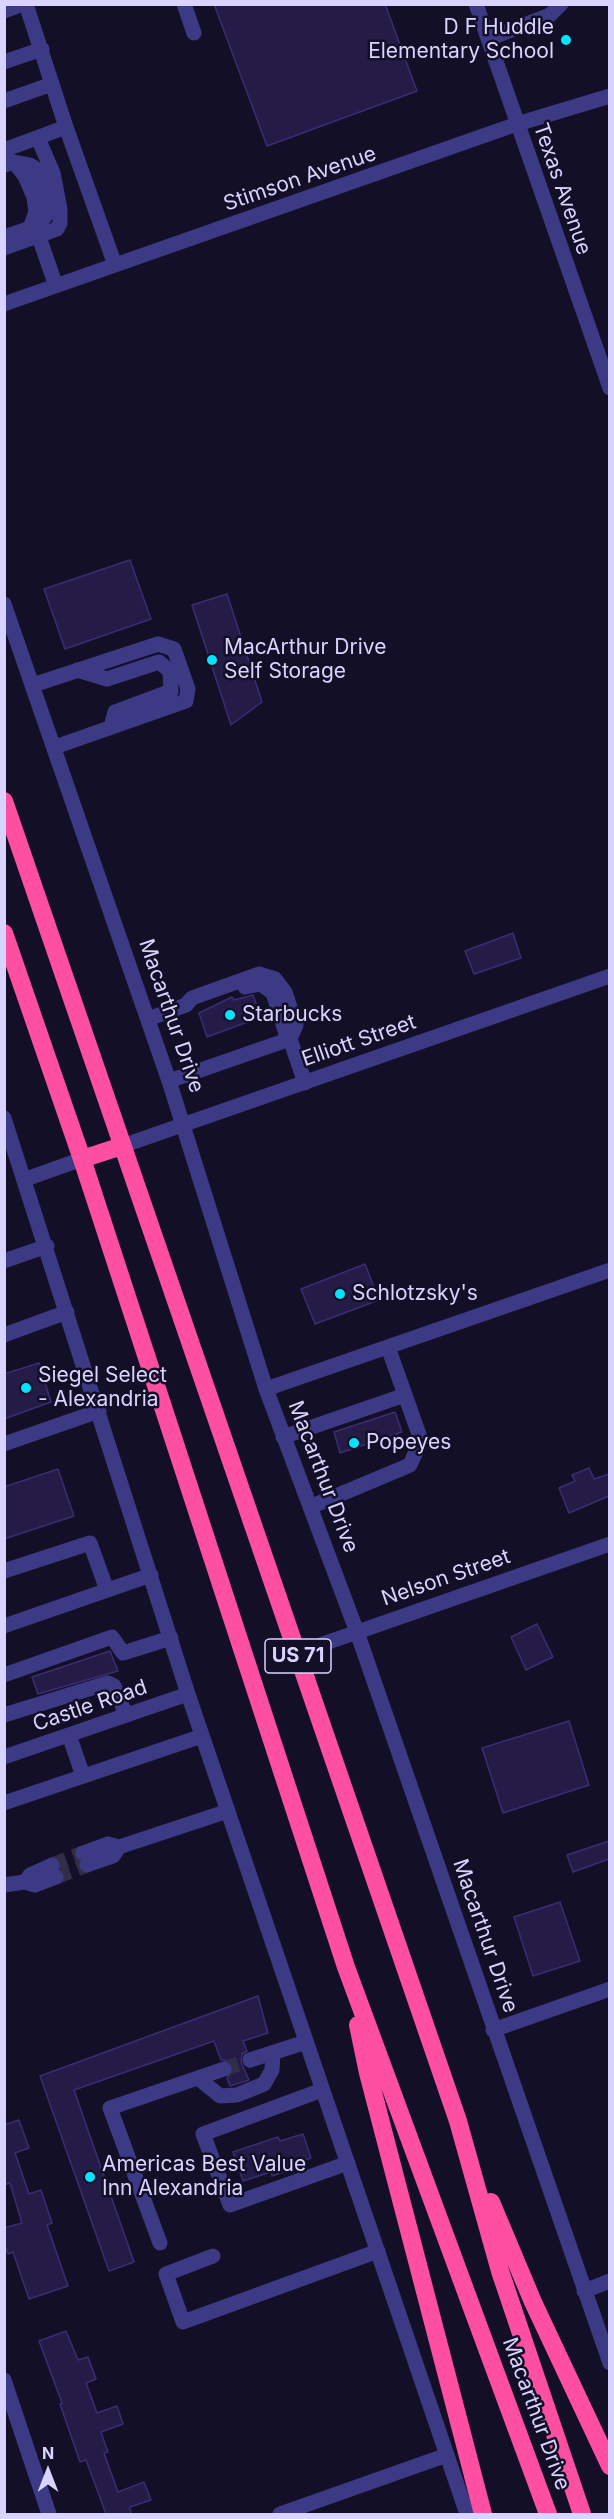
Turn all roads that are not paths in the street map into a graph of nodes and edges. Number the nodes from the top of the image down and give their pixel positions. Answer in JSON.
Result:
{"nodes":[{"id":1,"x":25,"y":4,"type":"edge"},
{"id":2,"x":184,"y":4,"type":"edge"},
{"id":3,"x":476,"y":4,"type":"edge"},
{"id":4,"x":561,"y":4,"type":"edge"},
{"id":5,"x":4,"y":11,"type":"edge"},
{"id":6,"x":194,"y":33,"type":"dead end"},
{"id":7,"x":488,"y":39,"type":"junction"},
{"id":8,"x":42,"y":49,"type":"junction"},
{"id":9,"x":4,"y":62,"type":"edge"},
{"id":10,"x":52,"y":84,"type":"junction"},
{"id":11,"x":609,"y":96,"type":"edge"},
{"id":12,"x":4,"y":101,"type":"edge"},
{"id":13,"x":517,"y":124,"type":"junction"},
{"id":14,"x":66,"y":128,"type":"junction"},
{"id":15,"x":38,"y":138,"type":"junction"},
{"id":16,"x":8,"y":159,"type":"edge"},
{"id":17,"x":34,"y":232,"type":"junction"},
{"id":18,"x":4,"y":237,"type":"edge"},
{"id":19,"x":4,"y":248,"type":"edge"},
{"id":20,"x":115,"y":265,"type":"junction"},
{"id":21,"x":56,"y":286,"type":"junction"},
{"id":22,"x":4,"y":304,"type":"edge"},
{"id":23,"x":609,"y":387,"type":"edge"},
{"id":24,"x":4,"y":604,"type":"edge"},
{"id":25,"x":33,"y":685,"type":"junction"},
{"id":26,"x":55,"y":747,"type":"junction"},
{"id":27,"x":4,"y":801,"type":"edge"},
{"id":28,"x":4,"y":933,"type":"edge"},
{"id":29,"x":609,"y":976,"type":"edge"},
{"id":30,"x":148,"y":1019,"type":"junction"},
{"id":31,"x":289,"y":1039,"type":"junction"},
{"id":32,"x":170,"y":1081,"type":"junction"},
{"id":33,"x":305,"y":1083,"type":"junction"},
{"id":34,"x":5,"y":1120,"type":"edge"},
{"id":35,"x":183,"y":1124,"type":"junction"},
{"id":36,"x":122,"y":1146,"type":"junction"},
{"id":37,"x":82,"y":1159,"type":"junction"},
{"id":38,"x":26,"y":1179,"type":"junction"},
{"id":39,"x":47,"y":1246,"type":"junction"},
{"id":40,"x":4,"y":1261,"type":"edge"},
{"id":41,"x":609,"y":1270,"type":"edge"},
{"id":42,"x":67,"y":1312,"type":"junction"},
{"id":43,"x":4,"y":1335,"type":"edge"},
{"id":44,"x":388,"y":1347,"type":"junction"},
{"id":45,"x":266,"y":1389,"type":"junction"},
{"id":46,"x":401,"y":1396,"type":"junction"},
{"id":47,"x":99,"y":1411,"type":"junction"},
{"id":48,"x":283,"y":1437,"type":"junction"},
{"id":49,"x":4,"y":1444,"type":"edge"},
{"id":50,"x":310,"y":1507,"type":"junction"},
{"id":51,"x":609,"y":1544,"type":"edge"},
{"id":52,"x":4,"y":1571,"type":"edge"},
{"id":53,"x":151,"y":1575,"type":"junction"},
{"id":54,"x":107,"y":1590,"type":"junction"},
{"id":55,"x":4,"y":1626,"type":"edge"},
{"id":56,"x":357,"y":1632,"type":"junction"},
{"id":57,"x":171,"y":1638,"type":"junction"},
{"id":58,"x":297,"y":1653,"type":"junction"},
{"id":59,"x":4,"y":1675,"type":"edge"},
{"id":60,"x":188,"y":1694,"type":"junction"},
{"id":61,"x":4,"y":1715,"type":"edge"},
{"id":62,"x":126,"y":1715,"type":"junction"},
{"id":63,"x":69,"y":1735,"type":"junction"},
{"id":64,"x":202,"y":1736,"type":"junction"},
{"id":65,"x":4,"y":1757,"type":"edge"},
{"id":66,"x":83,"y":1776,"type":"junction"},
{"id":67,"x":4,"y":1803,"type":"edge"},
{"id":68,"x":228,"y":1811,"type":"junction"},
{"id":69,"x":85,"y":1859,"type":"tunnel mouth"},
{"id":70,"x":54,"y":1871,"type":"tunnel mouth"},
{"id":71,"x":4,"y":1885,"type":"edge"},
{"id":72,"x":346,"y":1967,"type":"junction"},
{"id":73,"x":609,"y":1989,"type":"edge"},
{"id":74,"x":493,"y":2030,"type":"junction"},
{"id":75,"x":306,"y":2042,"type":"junction"},
{"id":76,"x":273,"y":2053,"type":"junction"},
{"id":77,"x":250,"y":2060,"type":"tunnel mouth"},
{"id":78,"x":224,"y":2069,"type":"tunnel mouth"},
{"id":79,"x":198,"y":2078,"type":"junction"},
{"id":80,"x":322,"y":2090,"type":"junction"},
{"id":81,"x":458,"y":2121,"type":"junction"},
{"id":82,"x":348,"y":2163,"type":"junction"},
{"id":83,"x":160,"y":2243,"type":"dead end"},
{"id":84,"x":378,"y":2251,"type":"junction"},
{"id":85,"x":213,"y":2256,"type":"dead end"},
{"id":86,"x":609,"y":2281,"type":"edge"},
{"id":87,"x":584,"y":2291,"type":"junction"},
{"id":88,"x":606,"y":2343,"type":"edge"},
{"id":89,"x":609,"y":2363,"type":"edge"},
{"id":90,"x":4,"y":2380,"type":"edge"},
{"id":91,"x":447,"y":2455,"type":"junction"},
{"id":92,"x":609,"y":2466,"type":"edge"},
{"id":93,"x":49,"y":2514,"type":"edge"},
{"id":94,"x":280,"y":2514,"type":"edge"},
{"id":95,"x":467,"y":2514,"type":"edge"},
{"id":96,"x":483,"y":2514,"type":"edge"},
{"id":97,"x":548,"y":2514,"type":"edge"},
{"id":98,"x":582,"y":2514,"type":"edge"}],
"edges":[{"from":1,"to":5,"type":"street"},
{"from":1,"to":8,"type":"street"},
{"from":2,"to":6,"type":"street"},
{"from":3,"to":7,"type":"street","name":"Texas Avenue"},
{"from":4,"to":7,"type":"street"},
{"from":7,"to":13,"type":"street","name":"Texas Avenue"},
{"from":8,"to":9,"type":"street"},
{"from":8,"to":10,"type":"street"},
{"from":10,"to":12,"type":"street"},
{"from":10,"to":14,"type":"street"},
{"from":11,"to":13,"type":"street","name":"Stimson Avenue"},
{"from":13,"to":20,"type":"street","name":"Stimson Avenue"},
{"from":13,"to":23,"type":"street","name":"Texas Avenue"},
{"from":14,"to":15,"type":"street"},
{"from":14,"to":20,"type":"street"},
{"from":15,"to":16,"type":"street"},
{"from":15,"to":17,"type":"street"},
{"from":16,"to":17,"type":"street"},
{"from":17,"to":18,"type":"street"},
{"from":17,"to":19,"type":"street"},
{"from":17,"to":21,"type":"street"},
{"from":20,"to":21,"type":"street","name":"Stimson Avenue"},
{"from":21,"to":22,"type":"street","name":"Stimson Avenue"},
{"from":24,"to":25,"type":"street","name":"Macarthur Drive"},
{"from":25,"to":26,"type":"street","name":"Macarthur Drive"},
{"from":25,"to":26,"type":"street"},
{"from":26,"to":30,"type":"street","name":"Macarthur Drive"},
{"from":27,"to":36,"type":"highway","name":"Macarthur Drive","number":"US 71"},
{"from":28,"to":37,"type":"highway","name":"Macarthur Drive","number":"US 71"},
{"from":29,"to":33,"type":"street","name":"Elliott Street"},
{"from":30,"to":31,"type":"street"},
{"from":30,"to":32,"type":"street","name":"Macarthur Drive"},
{"from":31,"to":32,"type":"street"},
{"from":31,"to":33,"type":"street"},
{"from":32,"to":35,"type":"street","name":"Macarthur Drive"},
{"from":33,"to":35,"type":"street","name":"Elliott Street"},
{"from":34,"to":38,"type":"street"},
{"from":35,"to":36,"type":"street","name":"Elliott Street"},
{"from":35,"to":45,"type":"street","name":"Macarthur Drive"},
{"from":36,"to":37,"type":"highway"},
{"from":36,"to":58,"type":"highway","name":"Macarthur Drive","number":"US 71"},
{"from":37,"to":38,"type":"street"},
{"from":37,"to":72,"type":"highway","name":"Macarthur Drive","number":"US 71"},
{"from":38,"to":39,"type":"street"},
{"from":39,"to":40,"type":"street"},
{"from":39,"to":42,"type":"street"},
{"from":41,"to":44,"type":"street"},
{"from":42,"to":43,"type":"street"},
{"from":42,"to":47,"type":"street"},
{"from":44,"to":45,"type":"street"},
{"from":44,"to":46,"type":"street"},
{"from":45,"to":48,"type":"street","name":"Macarthur Drive"},
{"from":46,"to":48,"type":"street"},
{"from":46,"to":50,"type":"street"},
{"from":47,"to":49,"type":"street"},
{"from":47,"to":53,"type":"street"},
{"from":48,"to":50,"type":"street","name":"Macarthur Drive"},
{"from":50,"to":56,"type":"street","name":"Macarthur Drive"},
{"from":51,"to":56,"type":"street","name":"Nelson Street"},
{"from":52,"to":54,"type":"street"},
{"from":53,"to":54,"type":"street"},
{"from":53,"to":57,"type":"street"},
{"from":54,"to":55,"type":"street"},
{"from":56,"to":58,"type":"street","name":"Nelson Street"},
{"from":56,"to":74,"type":"street","name":"Macarthur Drive"},
{"from":57,"to":59,"type":"street"},
{"from":57,"to":60,"type":"street"},
{"from":58,"to":81,"type":"highway","name":"Macarthur Drive","number":"US 71"},
{"from":60,"to":62,"type":"street","name":"Castle Road"},
{"from":60,"to":64,"type":"street"},
{"from":61,"to":62,"type":"street"},
{"from":62,"to":63,"type":"street","name":"Castle Road"},
{"from":63,"to":65,"type":"street","name":"Castle Road"},
{"from":63,"to":66,"type":"street"},
{"from":64,"to":66,"type":"street"},
{"from":64,"to":68,"type":"street"},
{"from":66,"to":67,"type":"street"},
{"from":68,"to":69,"type":"street"},
{"from":68,"to":75,"type":"street"},
{"from":70,"to":71,"type":"street"},
{"from":72,"to":96,"type":"highway"},
{"from":72,"to":97,"type":"highway","name":"Macarthur Drive","number":"US 71"},
{"from":73,"to":74,"type":"street"},
{"from":74,"to":87,"type":"street","name":"Macarthur Drive"},
{"from":75,"to":76,"type":"street"},
{"from":75,"to":80,"type":"street"},
{"from":76,"to":77,"type":"street"},
{"from":76,"to":79,"type":"street"},
{"from":78,"to":79,"type":"street"},
{"from":79,"to":83,"type":"street"},
{"from":80,"to":82,"type":"street"},
{"from":80,"to":82,"type":"street"},
{"from":81,"to":92,"type":"highway"},
{"from":81,"to":98,"type":"highway","name":"Macarthur Drive","number":"US 71"},
{"from":82,"to":84,"type":"street"},
{"from":84,"to":85,"type":"street"},
{"from":84,"to":91,"type":"street"},
{"from":86,"to":87,"type":"street"},
{"from":87,"to":88,"type":"street","name":"Macarthur Drive"},
{"from":88,"to":89,"type":"street","name":"Macarthur Drive"},
{"from":90,"to":93,"type":"street"},
{"from":91,"to":94,"type":"street"},
{"from":91,"to":95,"type":"street"}]}
